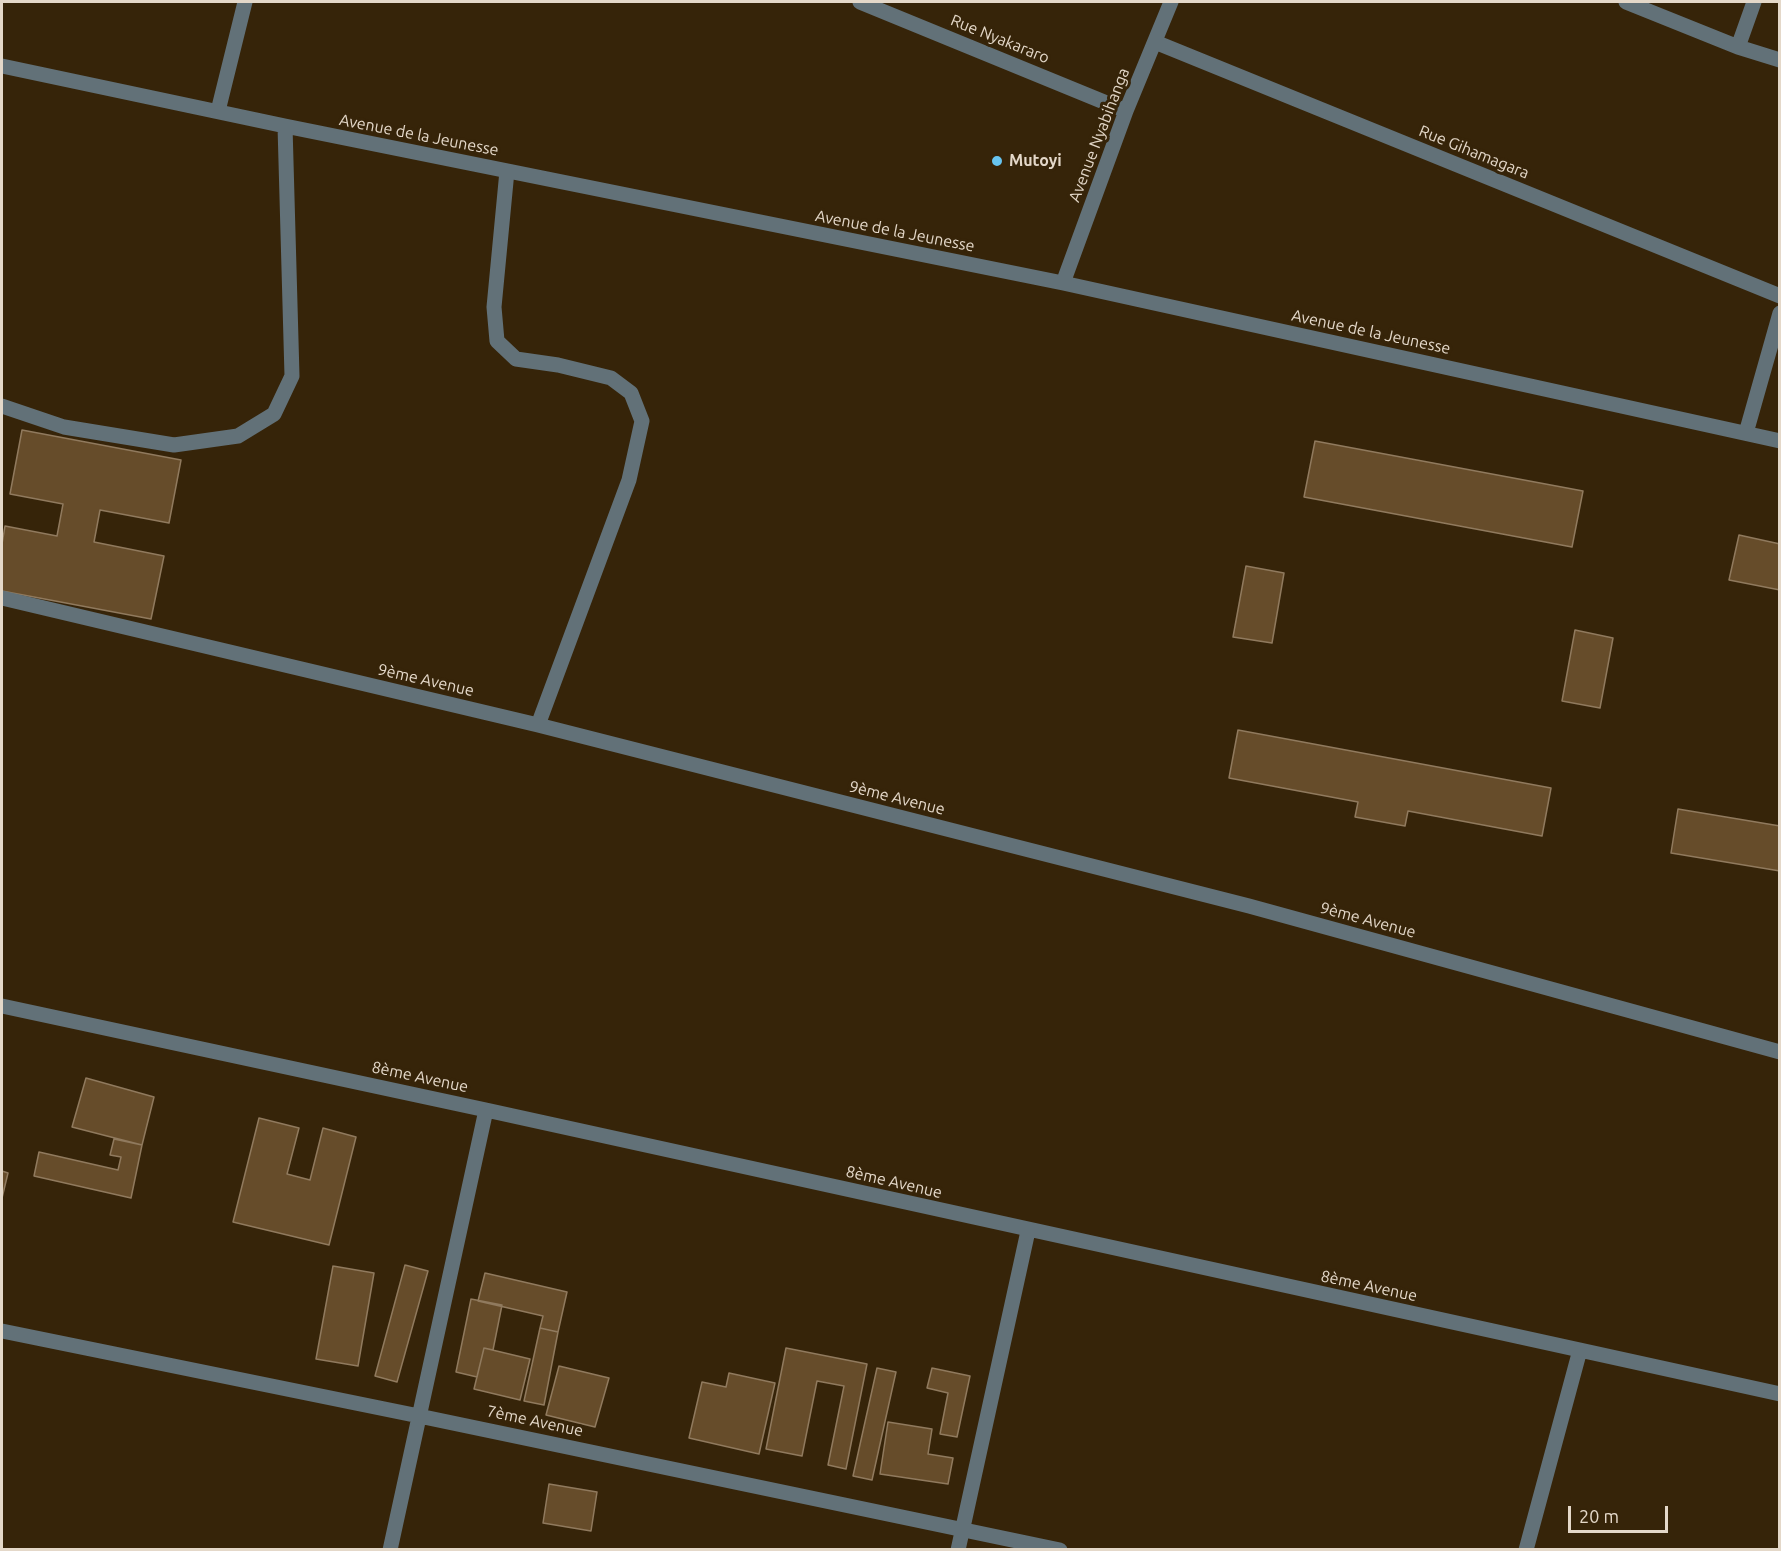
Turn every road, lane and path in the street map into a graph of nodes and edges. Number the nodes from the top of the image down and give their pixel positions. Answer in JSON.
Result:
{"nodes":[{"id":1,"x":245,"y":2,"type":"edge"},
{"id":2,"x":860,"y":2,"type":"edge"},
{"id":3,"x":1171,"y":2,"type":"edge"},
{"id":4,"x":1626,"y":2,"type":"edge"},
{"id":5,"x":1754,"y":2,"type":"edge"},
{"id":6,"x":1155,"y":42,"type":"junction"},
{"id":7,"x":1738,"y":48,"type":"junction"},
{"id":8,"x":1779,"y":60,"type":"edge"},
{"id":9,"x":2,"y":66,"type":"edge"},
{"id":10,"x":218,"y":111,"type":"junction"},
{"id":11,"x":1126,"y":111,"type":"junction"},
{"id":12,"x":285,"y":126,"type":"junction"},
{"id":13,"x":507,"y":171,"type":"junction"},
{"id":14,"x":1063,"y":283,"type":"junction"},
{"id":15,"x":1779,"y":296,"type":"edge"},
{"id":16,"x":1779,"y":313,"type":"edge"},
{"id":17,"x":2,"y":406,"type":"edge"},
{"id":18,"x":1746,"y":434,"type":"junction"},
{"id":19,"x":1779,"y":441,"type":"edge"},
{"id":20,"x":2,"y":598,"type":"edge"},
{"id":21,"x":538,"y":725,"type":"junction"},
{"id":22,"x":2,"y":1006,"type":"edge"},
{"id":23,"x":1779,"y":1052,"type":"edge"},
{"id":24,"x":486,"y":1110,"type":"junction"},
{"id":25,"x":1028,"y":1231,"type":"junction"},
{"id":26,"x":2,"y":1331,"type":"edge"},
{"id":27,"x":1580,"y":1350,"type":"junction"},
{"id":28,"x":1779,"y":1394,"type":"edge"},
{"id":29,"x":419,"y":1416,"type":"junction"},
{"id":30,"x":962,"y":1528,"type":"junction"},
{"id":31,"x":390,"y":1550,"type":"edge"},
{"id":32,"x":958,"y":1550,"type":"edge"},
{"id":33,"x":1060,"y":1550,"type":"edge"},
{"id":34,"x":1526,"y":1550,"type":"edge"}],
"edges":[{"from":1,"to":10,"type":"street"},
{"from":2,"to":11,"type":"street","name":"Rue Nyakararo"},
{"from":3,"to":6,"type":"street","name":"Avenue Nyabihanga"},
{"from":4,"to":7,"type":"street"},
{"from":5,"to":7,"type":"street"},
{"from":6,"to":11,"type":"street","name":"Avenue Nyabihanga"},
{"from":6,"to":15,"type":"street","name":"Rue Gihamagara"},
{"from":7,"to":8,"type":"street"},
{"from":9,"to":10,"type":"street","name":"Avenue de la Jeunesse"},
{"from":10,"to":12,"type":"street","name":"Avenue de la Jeunesse"},
{"from":11,"to":14,"type":"street","name":"Avenue Nyabihanga"},
{"from":12,"to":13,"type":"street","name":"Avenue de la Jeunesse"},
{"from":12,"to":17,"type":"street"},
{"from":13,"to":14,"type":"street","name":"Avenue de la Jeunesse"},
{"from":13,"to":21,"type":"street"},
{"from":14,"to":18,"type":"street","name":"Avenue de la Jeunesse"},
{"from":16,"to":18,"type":"street"},
{"from":18,"to":19,"type":"street","name":"Avenue de la Jeunesse"},
{"from":20,"to":21,"type":"street","name":"9ème Avenue"},
{"from":21,"to":23,"type":"street","name":"9ème Avenue"},
{"from":22,"to":24,"type":"street","name":"8ème Avenue"},
{"from":24,"to":25,"type":"street","name":"8ème Avenue"},
{"from":24,"to":29,"type":"street"},
{"from":25,"to":27,"type":"street","name":"8ème Avenue"},
{"from":25,"to":30,"type":"street"},
{"from":26,"to":29,"type":"street","name":"7ème Avenue"},
{"from":27,"to":28,"type":"street","name":"8ème Avenue"},
{"from":27,"to":34,"type":"street"},
{"from":29,"to":30,"type":"street","name":"7ème Avenue"},
{"from":29,"to":31,"type":"street"},
{"from":30,"to":32,"type":"street"},
{"from":30,"to":33,"type":"street","name":"7ème Avenue"}]}
